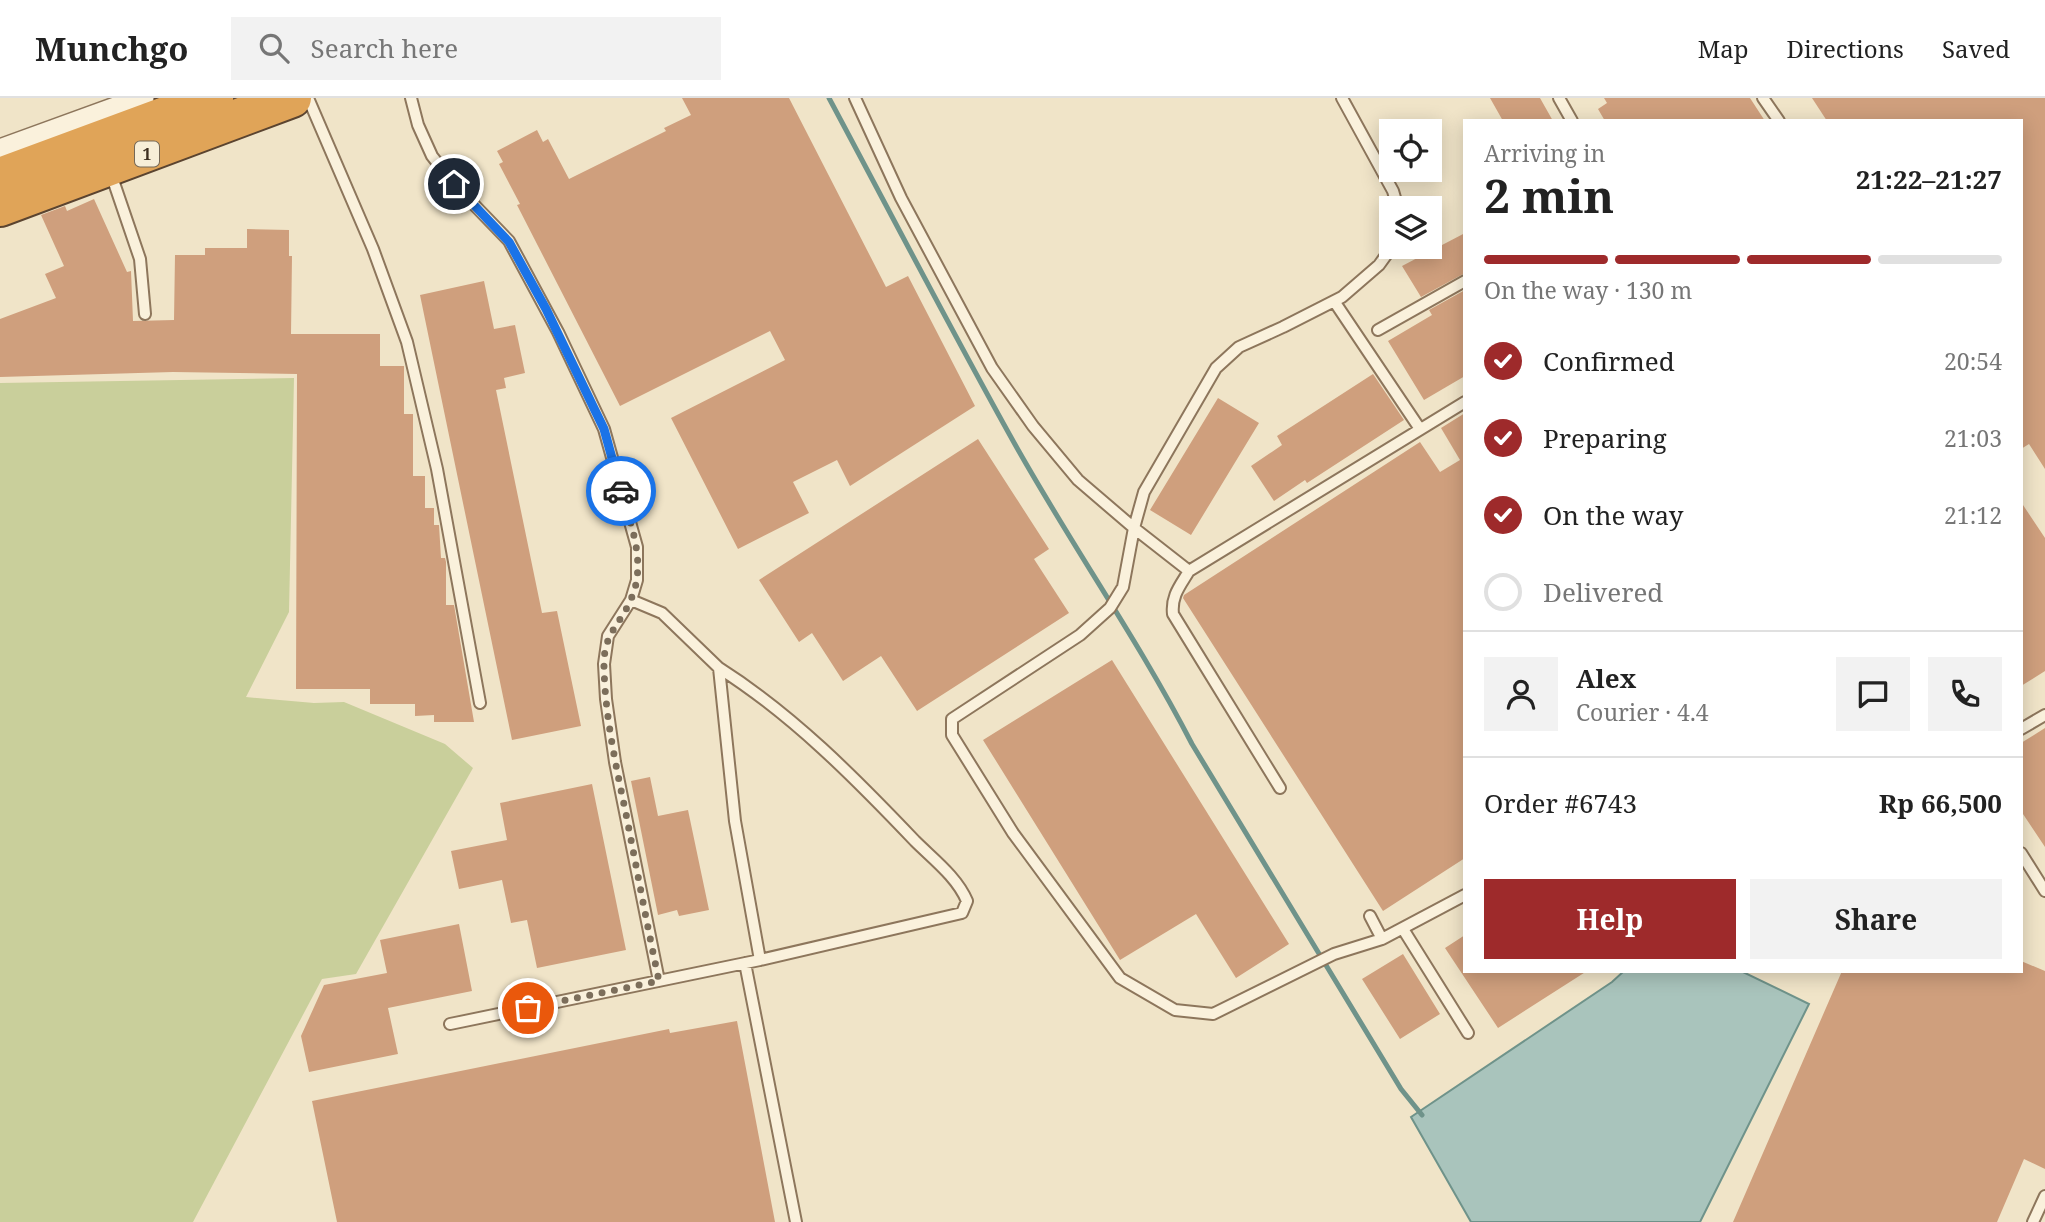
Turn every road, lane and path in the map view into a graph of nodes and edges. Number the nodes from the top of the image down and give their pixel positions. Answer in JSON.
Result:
{"nodes":[{"id":1,"x":143,"y":98,"type":"edge"},
{"id":2,"x":214,"y":98,"type":"edge"},
{"id":3,"x":292,"y":98,"type":"edge"},
{"id":4,"x":308,"y":98,"type":"edge"},
{"id":5,"x":411,"y":98,"type":"edge"},
{"id":6,"x":855,"y":98,"type":"edge"},
{"id":7,"x":1342,"y":98,"type":"edge"},
{"id":8,"x":1559,"y":98,"type":"edge"},
{"id":9,"x":1763,"y":98,"type":"edge"},
{"id":10,"x":1571,"y":119,"type":"edge"},
{"id":11,"x":1778,"y":119,"type":"edge"},
{"id":12,"x":0,"y":150,"type":"edge"},
{"id":13,"x":109,"y":168,"type":"junction"},
{"id":14,"x":0,"y":177,"type":"edge"},
{"id":15,"x":43,"y":177,"type":"junction"},
{"id":16,"x":1394,"y":196,"type":"edge"},
{"id":17,"x":0,"y":207,"type":"edge"},
{"id":18,"x":1383,"y":259,"type":"edge"},
{"id":19,"x":1463,"y":282,"type":"edge"},
{"id":20,"x":1334,"y":301,"type":"junction"},
{"id":21,"x":145,"y":314,"type":"dead end"},
{"id":22,"x":1378,"y":330,"type":"dead end"},
{"id":23,"x":1463,"y":403,"type":"edge"},
{"id":24,"x":1420,"y":429,"type":"junction"},
{"id":25,"x":1134,"y":528,"type":"junction"},
{"id":26,"x":1189,"y":571,"type":"junction"},
{"id":27,"x":631,"y":600,"type":"junction"},
{"id":28,"x":719,"y":668,"type":"junction"},
{"id":29,"x":480,"y":703,"type":"dead end"},
{"id":30,"x":2045,"y":715,"type":"edge"},
{"id":31,"x":2023,"y":728,"type":"edge"},
{"id":32,"x":1280,"y":788,"type":"dead end"},
{"id":33,"x":2023,"y":856,"type":"edge"},
{"id":34,"x":2045,"y":891,"type":"edge"},
{"id":35,"x":1463,"y":896,"type":"edge"},
{"id":36,"x":1370,"y":916,"type":"dead end"},
{"id":37,"x":1403,"y":929,"type":"junction"},
{"id":38,"x":1382,"y":939,"type":"junction"},
{"id":39,"x":760,"y":960,"type":"junction"},
{"id":40,"x":745,"y":963,"type":"junction"},
{"id":41,"x":659,"y":981,"type":"junction"},
{"id":42,"x":450,"y":1024,"type":"dead end"},
{"id":43,"x":1468,"y":1033,"type":"dead end"},
{"id":44,"x":2045,"y":1196,"type":"edge"},
{"id":45,"x":796,"y":1222,"type":"edge"},
{"id":46,"x":2033,"y":1222,"type":"edge"}],
"edges":[{"from":1,"to":12,"type":"street"},
{"from":2,"to":15,"type":"highway","number":"1"},
{"from":3,"to":13,"type":"highway","number":"1"},
{"from":4,"to":29,"type":"lane"},
{"from":5,"to":27,"type":"lane"},
{"from":6,"to":25,"type":"lane"},
{"from":7,"to":16,"type":"lane"},
{"from":8,"to":10,"type":"lane"},
{"from":9,"to":11,"type":"lane"},
{"from":13,"to":15,"type":"highway","number":"1"},
{"from":13,"to":21,"type":"lane"},
{"from":14,"to":15,"type":"highway","number":"1"},
{"from":15,"to":17,"type":"highway","number":"1"},
{"from":18,"to":20,"type":"lane"},
{"from":19,"to":22,"type":"lane"},
{"from":20,"to":24,"type":"lane"},
{"from":20,"to":25,"type":"lane"},
{"from":23,"to":24,"type":"lane"},
{"from":24,"to":26,"type":"lane"},
{"from":25,"to":26,"type":"lane"},
{"from":25,"to":38,"type":"lane"},
{"from":26,"to":32,"type":"lane"},
{"from":27,"to":28,"type":"lane"},
{"from":27,"to":41,"type":"lane"},
{"from":28,"to":39,"type":"lane"},
{"from":28,"to":39,"type":"lane"},
{"from":30,"to":31,"type":"lane"},
{"from":33,"to":34,"type":"lane"},
{"from":35,"to":37,"type":"lane"},
{"from":36,"to":38,"type":"lane"},
{"from":37,"to":38,"type":"lane"},
{"from":37,"to":43,"type":"lane"},
{"from":39,"to":40,"type":"lane"},
{"from":40,"to":41,"type":"lane"},
{"from":40,"to":45,"type":"lane"},
{"from":41,"to":42,"type":"lane"},
{"from":44,"to":46,"type":"lane"}]}
